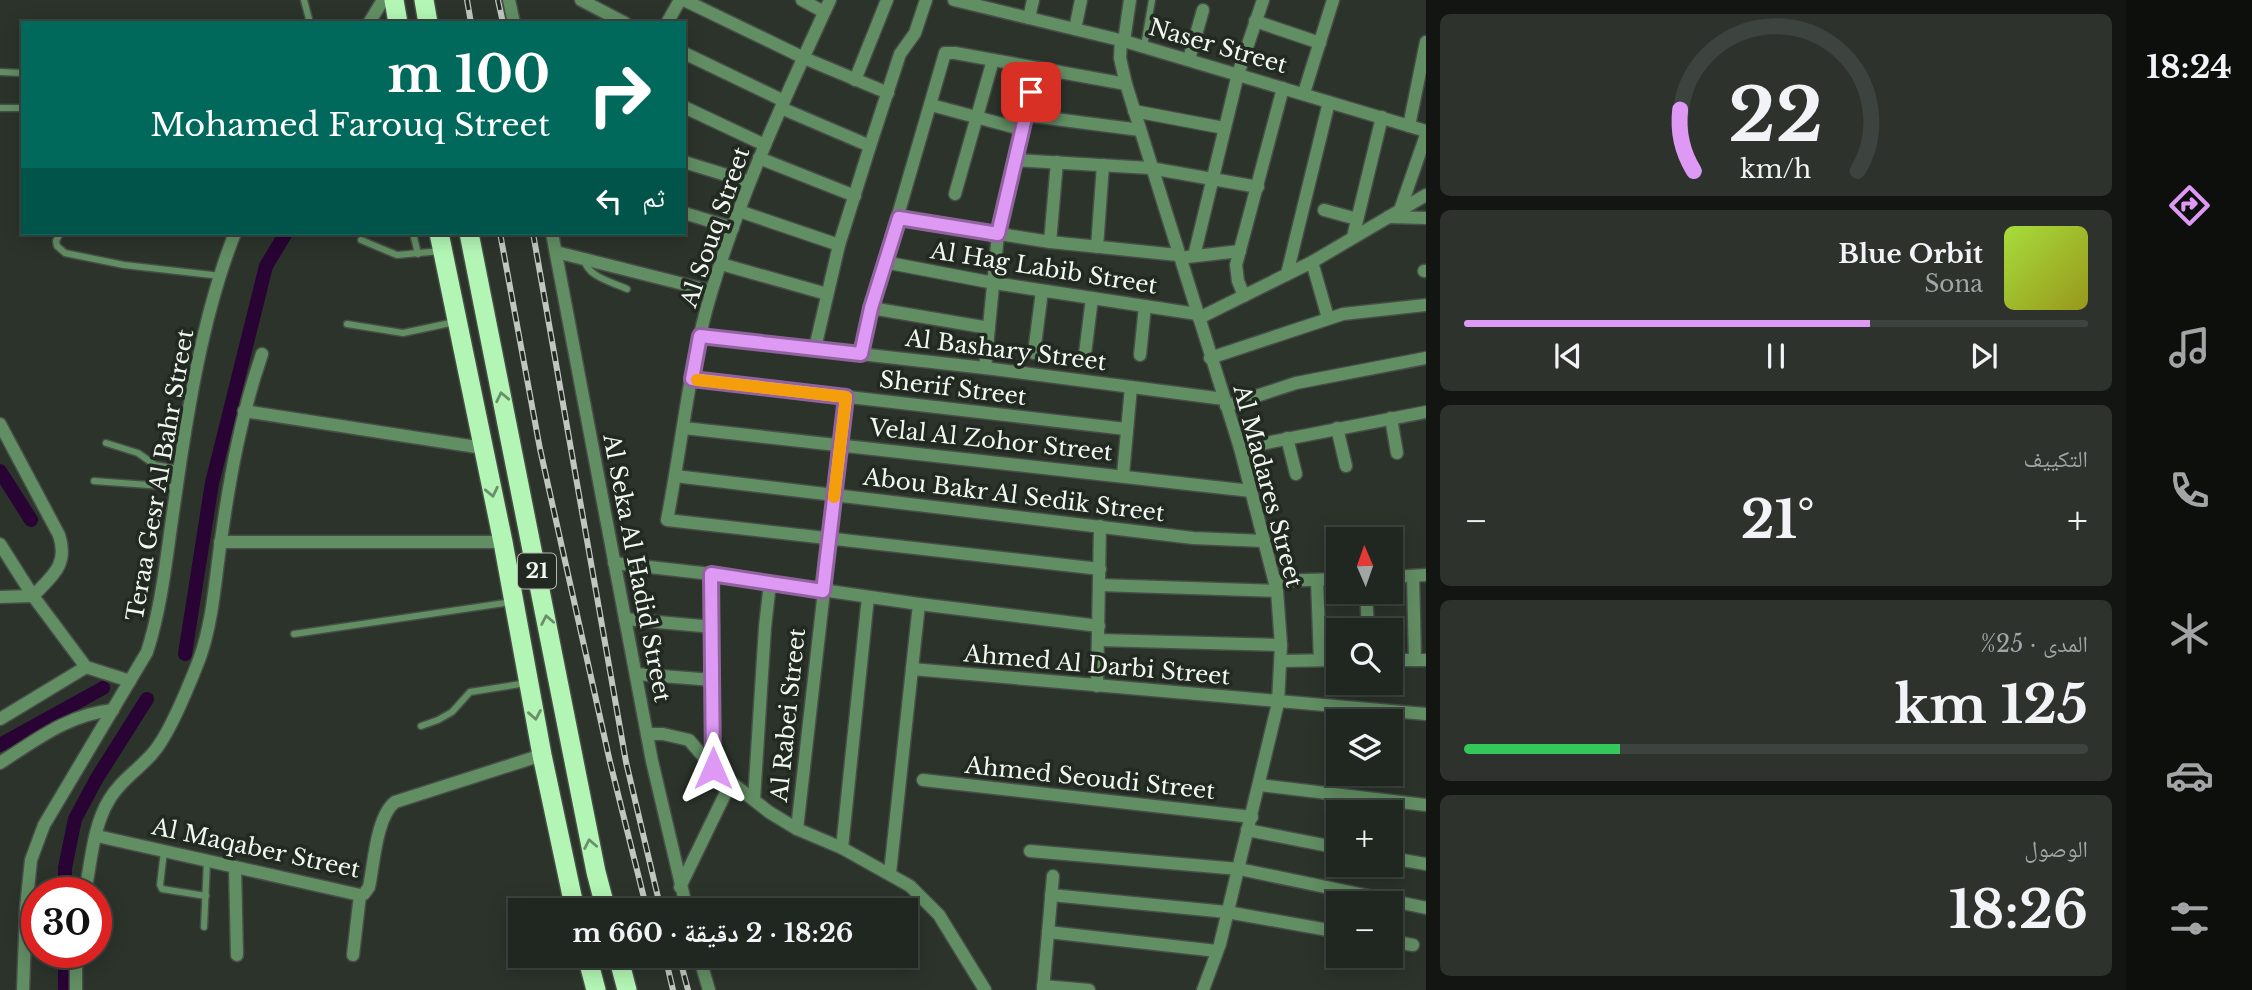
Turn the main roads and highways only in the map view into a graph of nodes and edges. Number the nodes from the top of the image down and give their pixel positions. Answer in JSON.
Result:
{"nodes":[{"id":1,"x":469,"y":235,"type":"edge"},
{"id":2,"x":441,"y":242,"type":"edge"},
{"id":3,"x":572,"y":898,"type":"edge"},
{"id":4,"x":603,"y":898,"type":"edge"},
{"id":5,"x":590,"y":968,"type":"edge"},
{"id":6,"x":621,"y":968,"type":"edge"},
{"id":7,"x":596,"y":990,"type":"edge"},
{"id":8,"x":627,"y":990,"type":"edge"}],
"edges":[{"from":4,"to":1,"type":"highway","number":"21","one_way":true},
{"from":2,"to":3,"type":"highway","number":"21","one_way":true},
{"from":5,"to":7,"type":"highway"},
{"from":6,"to":8,"type":"highway"}]}
